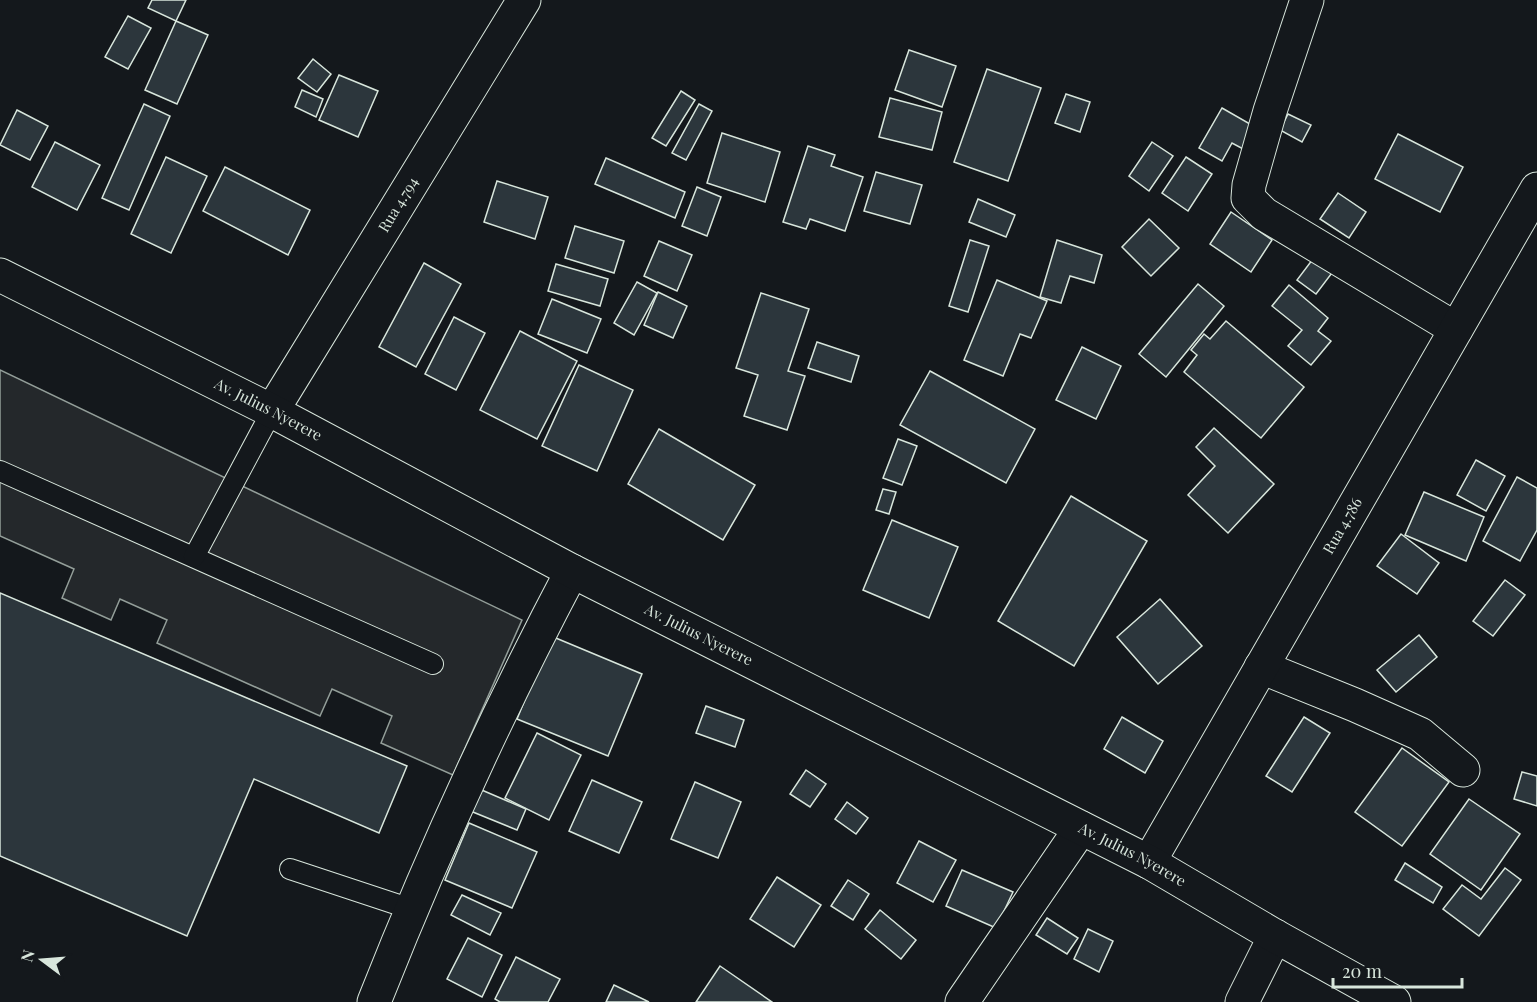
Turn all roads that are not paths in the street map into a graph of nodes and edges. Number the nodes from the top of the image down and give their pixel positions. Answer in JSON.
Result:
{"nodes":[{"id":1,"x":524,"y":0,"type":"edge"},
{"id":2,"x":1306,"y":0,"type":"edge"},
{"id":3,"x":1537,"y":189,"type":"edge"},
{"id":4,"x":0,"y":275,"type":"edge"},
{"id":5,"x":1456,"y":329,"type":"junction"},
{"id":6,"x":272,"y":411,"type":"junction"},
{"id":7,"x":0,"y":471,"type":"edge"},
{"id":8,"x":194,"y":557,"type":"junction"},
{"id":9,"x":572,"y":571,"type":"junction"},
{"id":10,"x":433,"y":664,"type":"dead end"},
{"id":11,"x":1261,"y":667,"type":"junction"},
{"id":12,"x":1463,"y":770,"type":"dead end"},
{"id":13,"x":1081,"y":828,"type":"junction"},
{"id":14,"x":1149,"y":862,"type":"junction"},
{"id":15,"x":290,"y":868,"type":"dead end"},
{"id":16,"x":411,"y":909,"type":"junction"},
{"id":17,"x":1275,"y":936,"type":"junction"},
{"id":18,"x":374,"y":1002,"type":"edge"},
{"id":19,"x":962,"y":1002,"type":"edge"},
{"id":20,"x":1242,"y":1002,"type":"edge"},
{"id":21,"x":1394,"y":1002,"type":"edge"}],
"edges":[{"from":1,"to":6,"type":"street","name":"Rua 4.794"},
{"from":2,"to":5,"type":"street"},
{"from":3,"to":5,"type":"street","name":"Rua 4.786"},
{"from":4,"to":6,"type":"street","name":"Av. Julius Nyerere"},
{"from":5,"to":11,"type":"street","name":"Rua 4.786"},
{"from":6,"to":8,"type":"lane"},
{"from":6,"to":9,"type":"street","name":"Av. Julius Nyerere"},
{"from":7,"to":8,"type":"lane"},
{"from":8,"to":10,"type":"lane"},
{"from":9,"to":13,"type":"street","name":"Av. Julius Nyerere"},
{"from":9,"to":16,"type":"street"},
{"from":11,"to":12,"type":"street"},
{"from":11,"to":14,"type":"street","name":"Rua 4.786"},
{"from":13,"to":14,"type":"street","name":"Av. Julius Nyerere"},
{"from":13,"to":19,"type":"street"},
{"from":14,"to":17,"type":"street","name":"Av. Julius Nyerere"},
{"from":15,"to":16,"type":"lane"},
{"from":16,"to":18,"type":"street"},
{"from":17,"to":20,"type":"street"},
{"from":17,"to":21,"type":"street","name":"Av. Julius Nyerere"}]}
